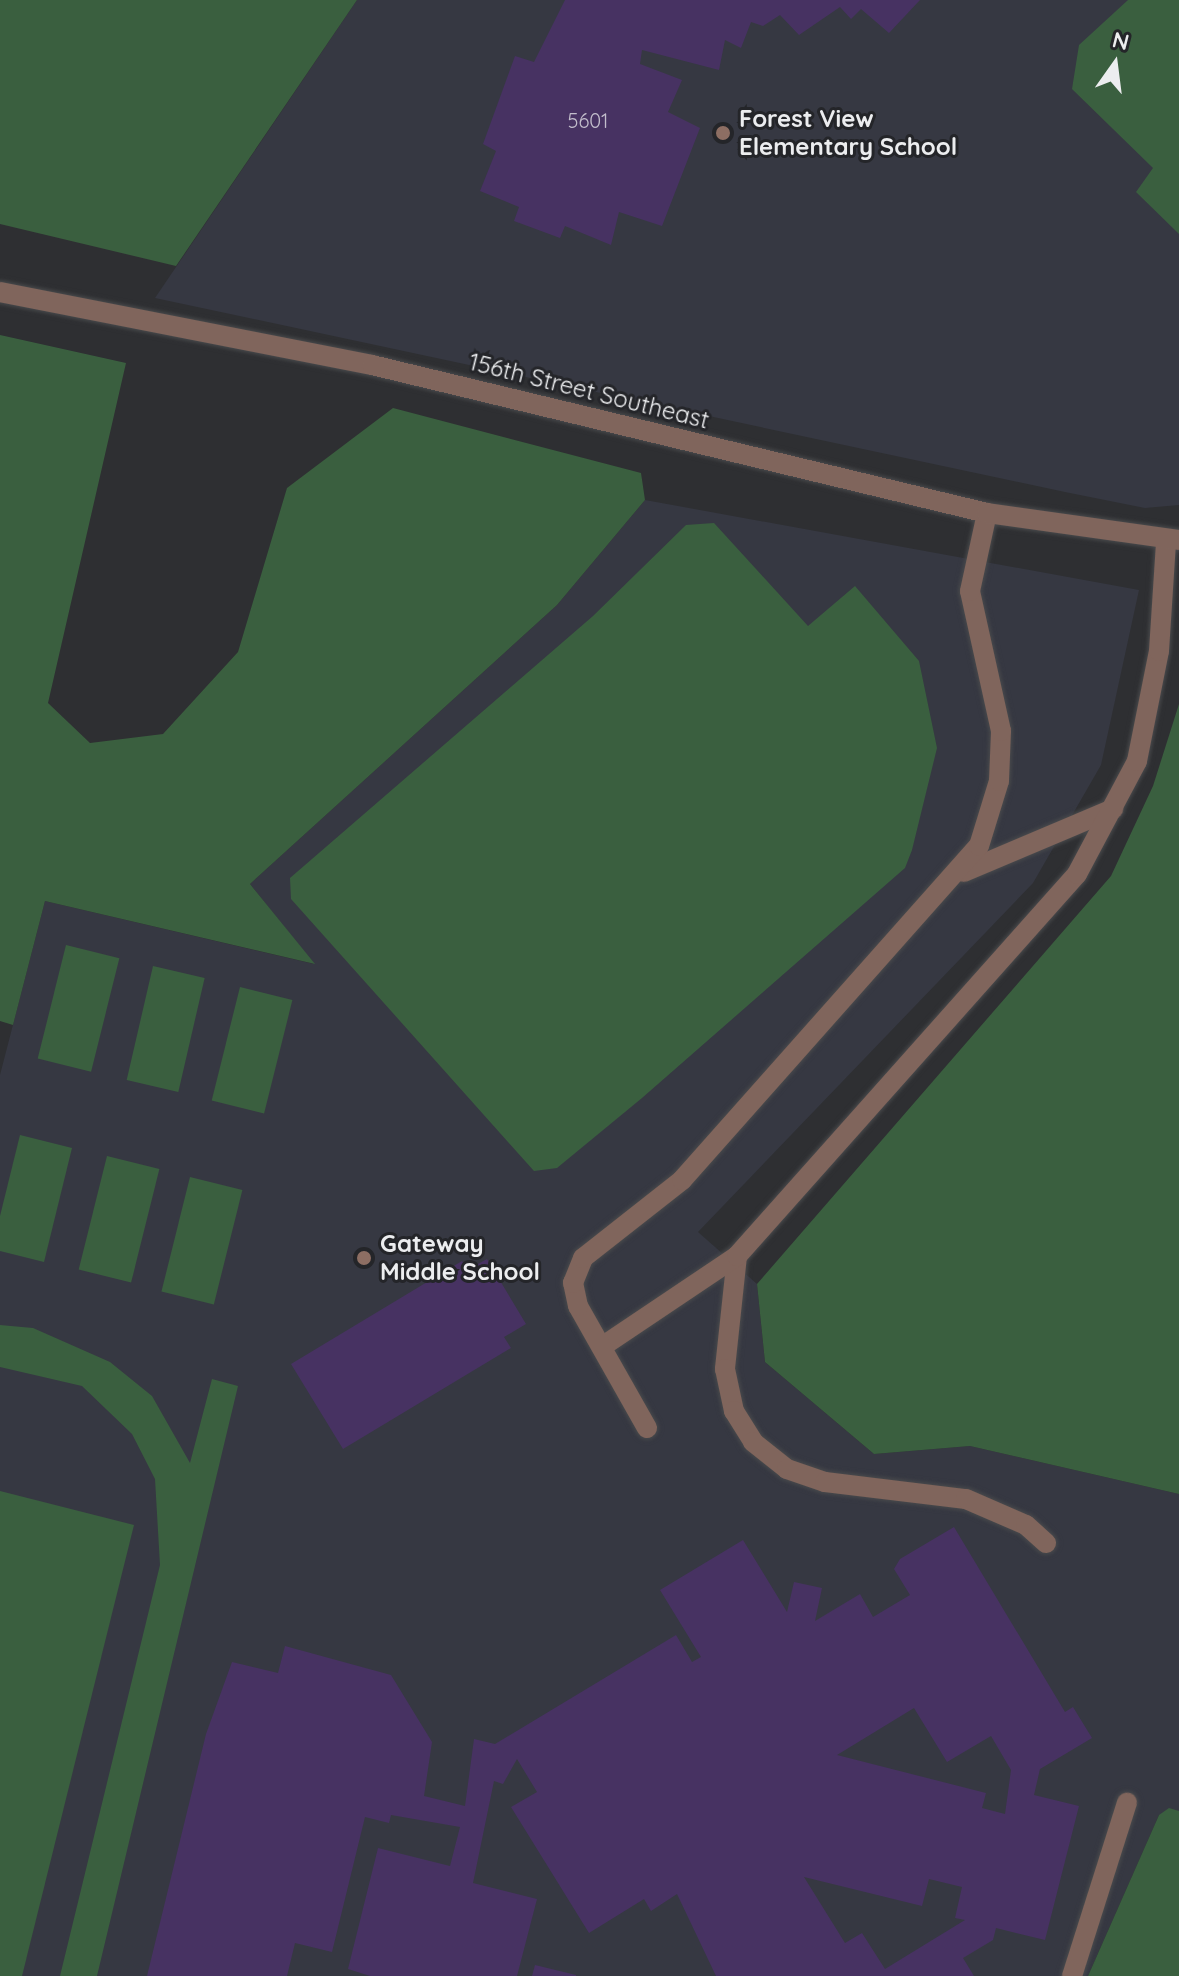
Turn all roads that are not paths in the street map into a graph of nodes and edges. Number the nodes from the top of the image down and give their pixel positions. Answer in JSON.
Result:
{"nodes":[{"id":1,"x":0,"y":292,"type":"edge"},
{"id":2,"x":987,"y":513,"type":"junction"},
{"id":3,"x":1172,"y":541,"type":"edge"},
{"id":4,"x":1113,"y":809,"type":"junction"},
{"id":5,"x":961,"y":874,"type":"junction"},
{"id":6,"x":737,"y":1256,"type":"junction"},
{"id":7,"x":603,"y":1346,"type":"junction"},
{"id":8,"x":647,"y":1428,"type":"dead end"},
{"id":9,"x":1046,"y":1543,"type":"dead end"},
{"id":10,"x":1127,"y":1803,"type":"dead end"},
{"id":11,"x":1072,"y":1976,"type":"edge"}],
"edges":[{"from":1,"to":2,"type":"street","name":"156th Street Southeast"},
{"from":2,"to":3,"type":"street","name":"156th Street Southeast"},
{"from":2,"to":5,"type":"street"},
{"from":3,"to":4,"type":"street"},
{"from":4,"to":5,"type":"street"},
{"from":4,"to":6,"type":"street"},
{"from":5,"to":7,"type":"street"},
{"from":6,"to":7,"type":"street"},
{"from":6,"to":9,"type":"street"},
{"from":7,"to":8,"type":"street"},
{"from":10,"to":11,"type":"street"}]}
